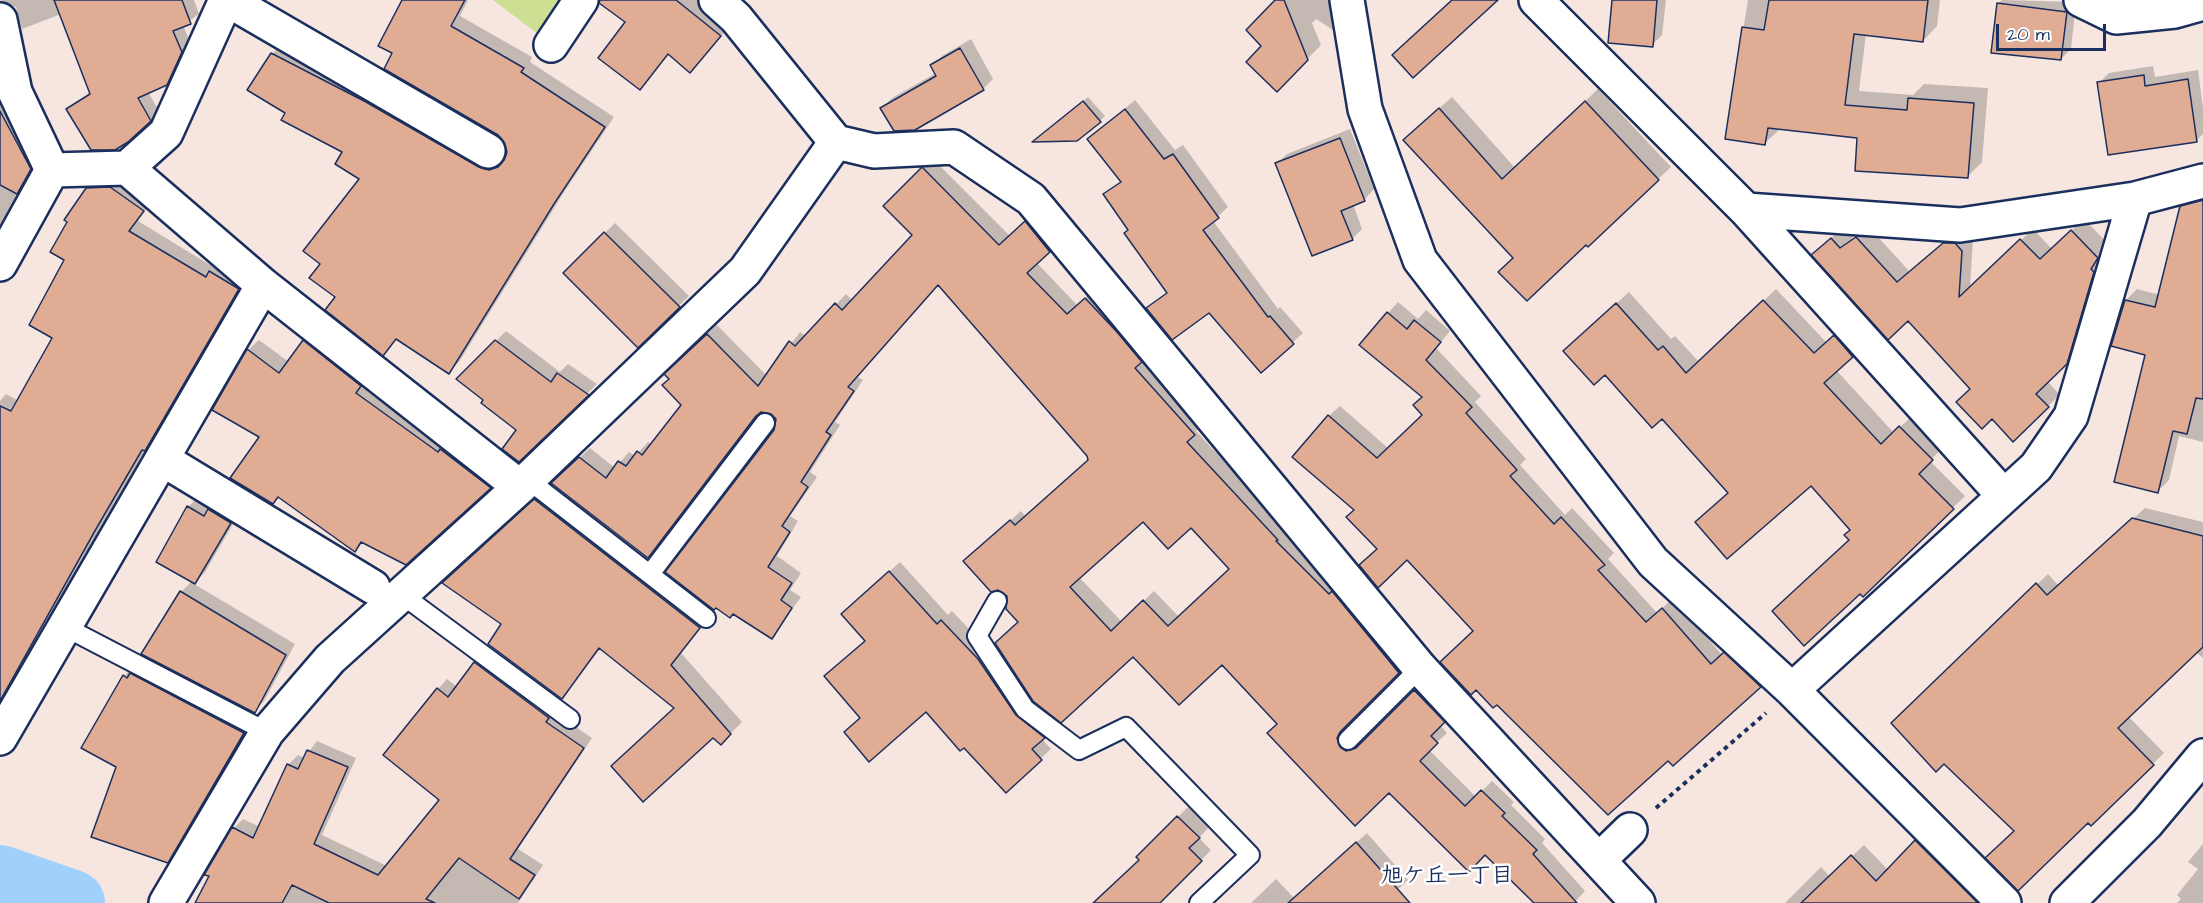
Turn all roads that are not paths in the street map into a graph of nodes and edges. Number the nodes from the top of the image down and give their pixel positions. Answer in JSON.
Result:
{"nodes":[{"id":1,"x":201,"y":0,"type":"edge"},
{"id":2,"x":227,"y":0,"type":"edge"},
{"id":3,"x":581,"y":0,"type":"edge"},
{"id":4,"x":716,"y":0,"type":"edge"},
{"id":5,"x":1347,"y":0,"type":"edge"},
{"id":6,"x":1536,"y":0,"type":"edge"},
{"id":7,"x":2081,"y":0,"type":"edge"},
{"id":8,"x":2203,"y":3,"type":"edge"},
{"id":9,"x":0,"y":20,"type":"edge"},
{"id":10,"x":212,"y":31,"type":"junction"},
{"id":11,"x":551,"y":45,"type":"dead end"},
{"id":12,"x":7,"y":96,"type":"edge"},
{"id":13,"x":836,"y":142,"type":"junction"},
{"id":14,"x":488,"y":151,"type":"dead end"},
{"id":15,"x":127,"y":168,"type":"junction"},
{"id":16,"x":52,"y":170,"type":"junction"},
{"id":17,"x":2203,"y":181,"type":"edge"},
{"id":18,"x":2135,"y":199,"type":"junction"},
{"id":19,"x":1746,"y":210,"type":"junction"},
{"id":20,"x":0,"y":264,"type":"edge"},
{"id":21,"x":263,"y":285,"type":"junction"},
{"id":22,"x":765,"y":423,"type":"dead end"},
{"id":23,"x":162,"y":459,"type":"junction"},
{"id":24,"x":524,"y":483,"type":"junction"},
{"id":25,"x":2004,"y":496,"type":"junction"},
{"id":26,"x":650,"y":574,"type":"junction"},
{"id":27,"x":387,"y":590,"type":"junction"},
{"id":28,"x":997,"y":601,"type":"dead end"},
{"id":29,"x":706,"y":618,"type":"dead end"},
{"id":30,"x":65,"y":627,"type":"junction"},
{"id":31,"x":1420,"y":668,"type":"junction"},
{"id":32,"x":1792,"y":690,"type":"junction"},
{"id":33,"x":570,"y":718,"type":"dead end"},
{"id":34,"x":267,"y":732,"type":"junction"},
{"id":35,"x":0,"y":738,"type":"edge"},
{"id":36,"x":1348,"y":740,"type":"dead end"},
{"id":37,"x":2203,"y":756,"type":"edge"},
{"id":38,"x":1630,"y":830,"type":"road end"},
{"id":39,"x":1599,"y":860,"type":"junction"},
{"id":40,"x":166,"y":903,"type":"edge"},
{"id":41,"x":1199,"y":903,"type":"edge"},
{"id":42,"x":1638,"y":903,"type":"edge"},
{"id":43,"x":2004,"y":903,"type":"edge"},
{"id":44,"x":2067,"y":903,"type":"edge"}],
"edges":[{"from":1,"to":10,"type":"street"},
{"from":2,"to":10,"type":"street"},
{"from":2,"to":14,"type":"street"},
{"from":3,"to":11,"type":"street"},
{"from":4,"to":13,"type":"street"},
{"from":5,"to":32,"type":"street"},
{"from":6,"to":19,"type":"street"},
{"from":7,"to":8,"type":"street"},
{"from":9,"to":12,"type":"street"},
{"from":10,"to":15,"type":"street"},
{"from":12,"to":16,"type":"street"},
{"from":13,"to":24,"type":"street"},
{"from":13,"to":31,"type":"street"},
{"from":15,"to":16,"type":"street"},
{"from":15,"to":21,"type":"street"},
{"from":16,"to":20,"type":"street"},
{"from":17,"to":18,"type":"street"},
{"from":18,"to":19,"type":"street"},
{"from":18,"to":25,"type":"street"},
{"from":19,"to":25,"type":"street"},
{"from":21,"to":23,"type":"street"},
{"from":21,"to":24,"type":"street"},
{"from":22,"to":26,"type":"lane"},
{"from":23,"to":27,"type":"street"},
{"from":23,"to":30,"type":"street"},
{"from":24,"to":26,"type":"lane"},
{"from":24,"to":27,"type":"street"},
{"from":25,"to":32,"type":"street"},
{"from":26,"to":29,"type":"lane"},
{"from":27,"to":33,"type":"lane"},
{"from":27,"to":34,"type":"street"},
{"from":28,"to":41,"type":"lane"},
{"from":30,"to":34,"type":"lane"},
{"from":30,"to":35,"type":"street"},
{"from":31,"to":36,"type":"lane"},
{"from":31,"to":39,"type":"street"},
{"from":32,"to":43,"type":"street"},
{"from":34,"to":40,"type":"street"},
{"from":37,"to":44,"type":"street"},
{"from":38,"to":39,"type":"street"},
{"from":39,"to":42,"type":"street"}]}
